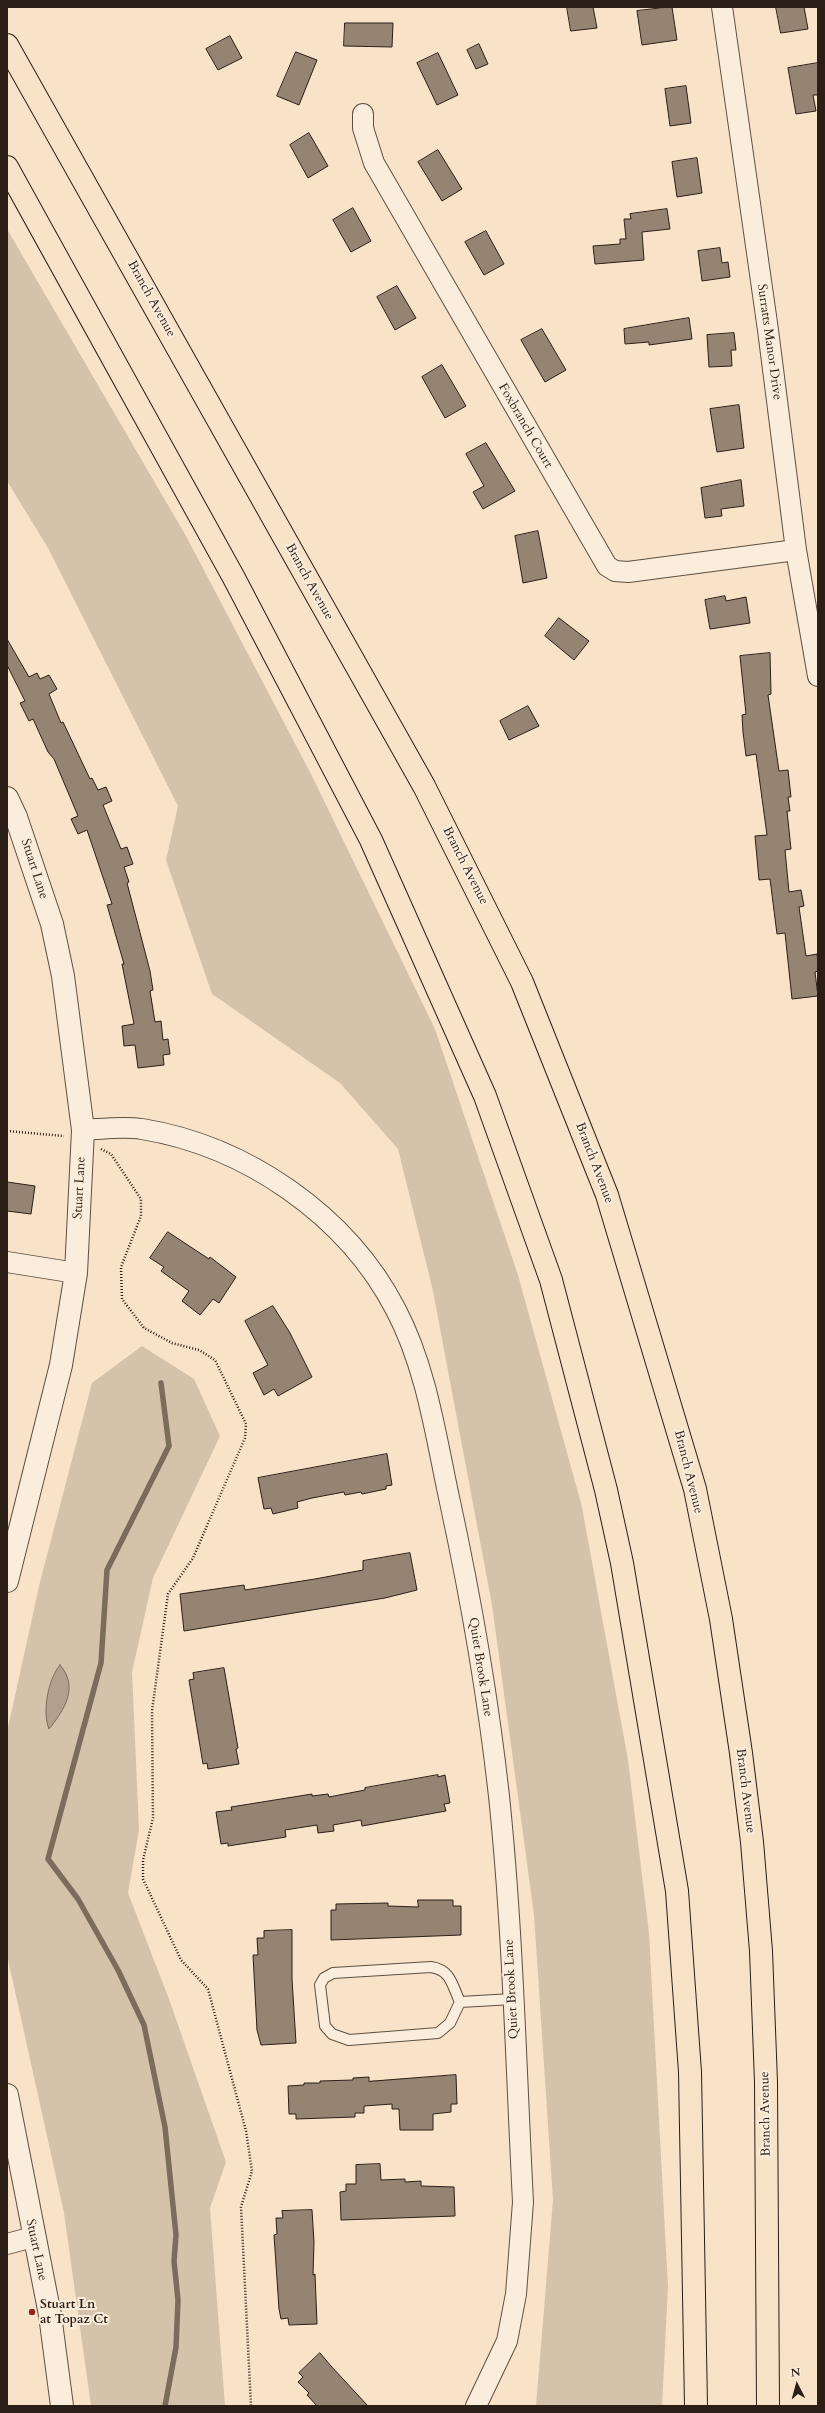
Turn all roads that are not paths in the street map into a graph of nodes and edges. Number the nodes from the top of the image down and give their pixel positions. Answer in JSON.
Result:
{"nodes":[{"id":1,"x":722,"y":7,"type":"edge"},
{"id":2,"x":7,"y":45,"type":"edge"},
{"id":3,"x":364,"y":114,"type":"dead end"},
{"id":4,"x":7,"y":167,"type":"edge"},
{"id":5,"x":796,"y":550,"type":"junction"},
{"id":6,"x":818,"y":676,"type":"edge"},
{"id":7,"x":7,"y":798,"type":"edge"},
{"id":8,"x":83,"y":1136,"type":"junction"},
{"id":9,"x":7,"y":1262,"type":"edge"},
{"id":10,"x":76,"y":1273,"type":"junction"},
{"id":11,"x":12,"y":1543,"type":"edge"},
{"id":12,"x":7,"y":1580,"type":"edge"},
{"id":13,"x":513,"y":1999,"type":"junction"},
{"id":14,"x":460,"y":2002,"type":"junction"},
{"id":15,"x":7,"y":2095,"type":"edge"},
{"id":16,"x":33,"y":2237,"type":"junction"},
{"id":17,"x":7,"y":2244,"type":"edge"},
{"id":18,"x":62,"y":2406,"type":"edge"},
{"id":19,"x":476,"y":2406,"type":"edge"},
{"id":20,"x":696,"y":2406,"type":"edge"},
{"id":21,"x":768,"y":2406,"type":"edge"}],
"edges":[{"from":1,"to":5,"type":"street","name":"Surratts Manor Drive"},
{"from":2,"to":21,"type":"highway","name":"Branch Avenue"},
{"from":3,"to":5,"type":"street","name":"Foxbranch Court"},
{"from":4,"to":20,"type":"highway"},
{"from":5,"to":6,"type":"street","name":"Surratts Manor Drive"},
{"from":7,"to":8,"type":"street","name":"Stuart Lane"},
{"from":8,"to":10,"type":"street","name":"Stuart Lane"},
{"from":8,"to":13,"type":"street","name":"Quiet Brook Lane"},
{"from":9,"to":10,"type":"street"},
{"from":10,"to":11,"type":"street","name":"Stuart Lane"},
{"from":11,"to":12,"type":"street","name":"Stuart Lane"},
{"from":13,"to":14,"type":"lane"},
{"from":13,"to":19,"type":"street","name":"Quiet Brook Lane"},
{"from":14,"to":14,"type":"lane"},
{"from":15,"to":16,"type":"street","name":"Stuart Lane"},
{"from":16,"to":17,"type":"street"},
{"from":16,"to":18,"type":"street","name":"Stuart Lane"}]}
